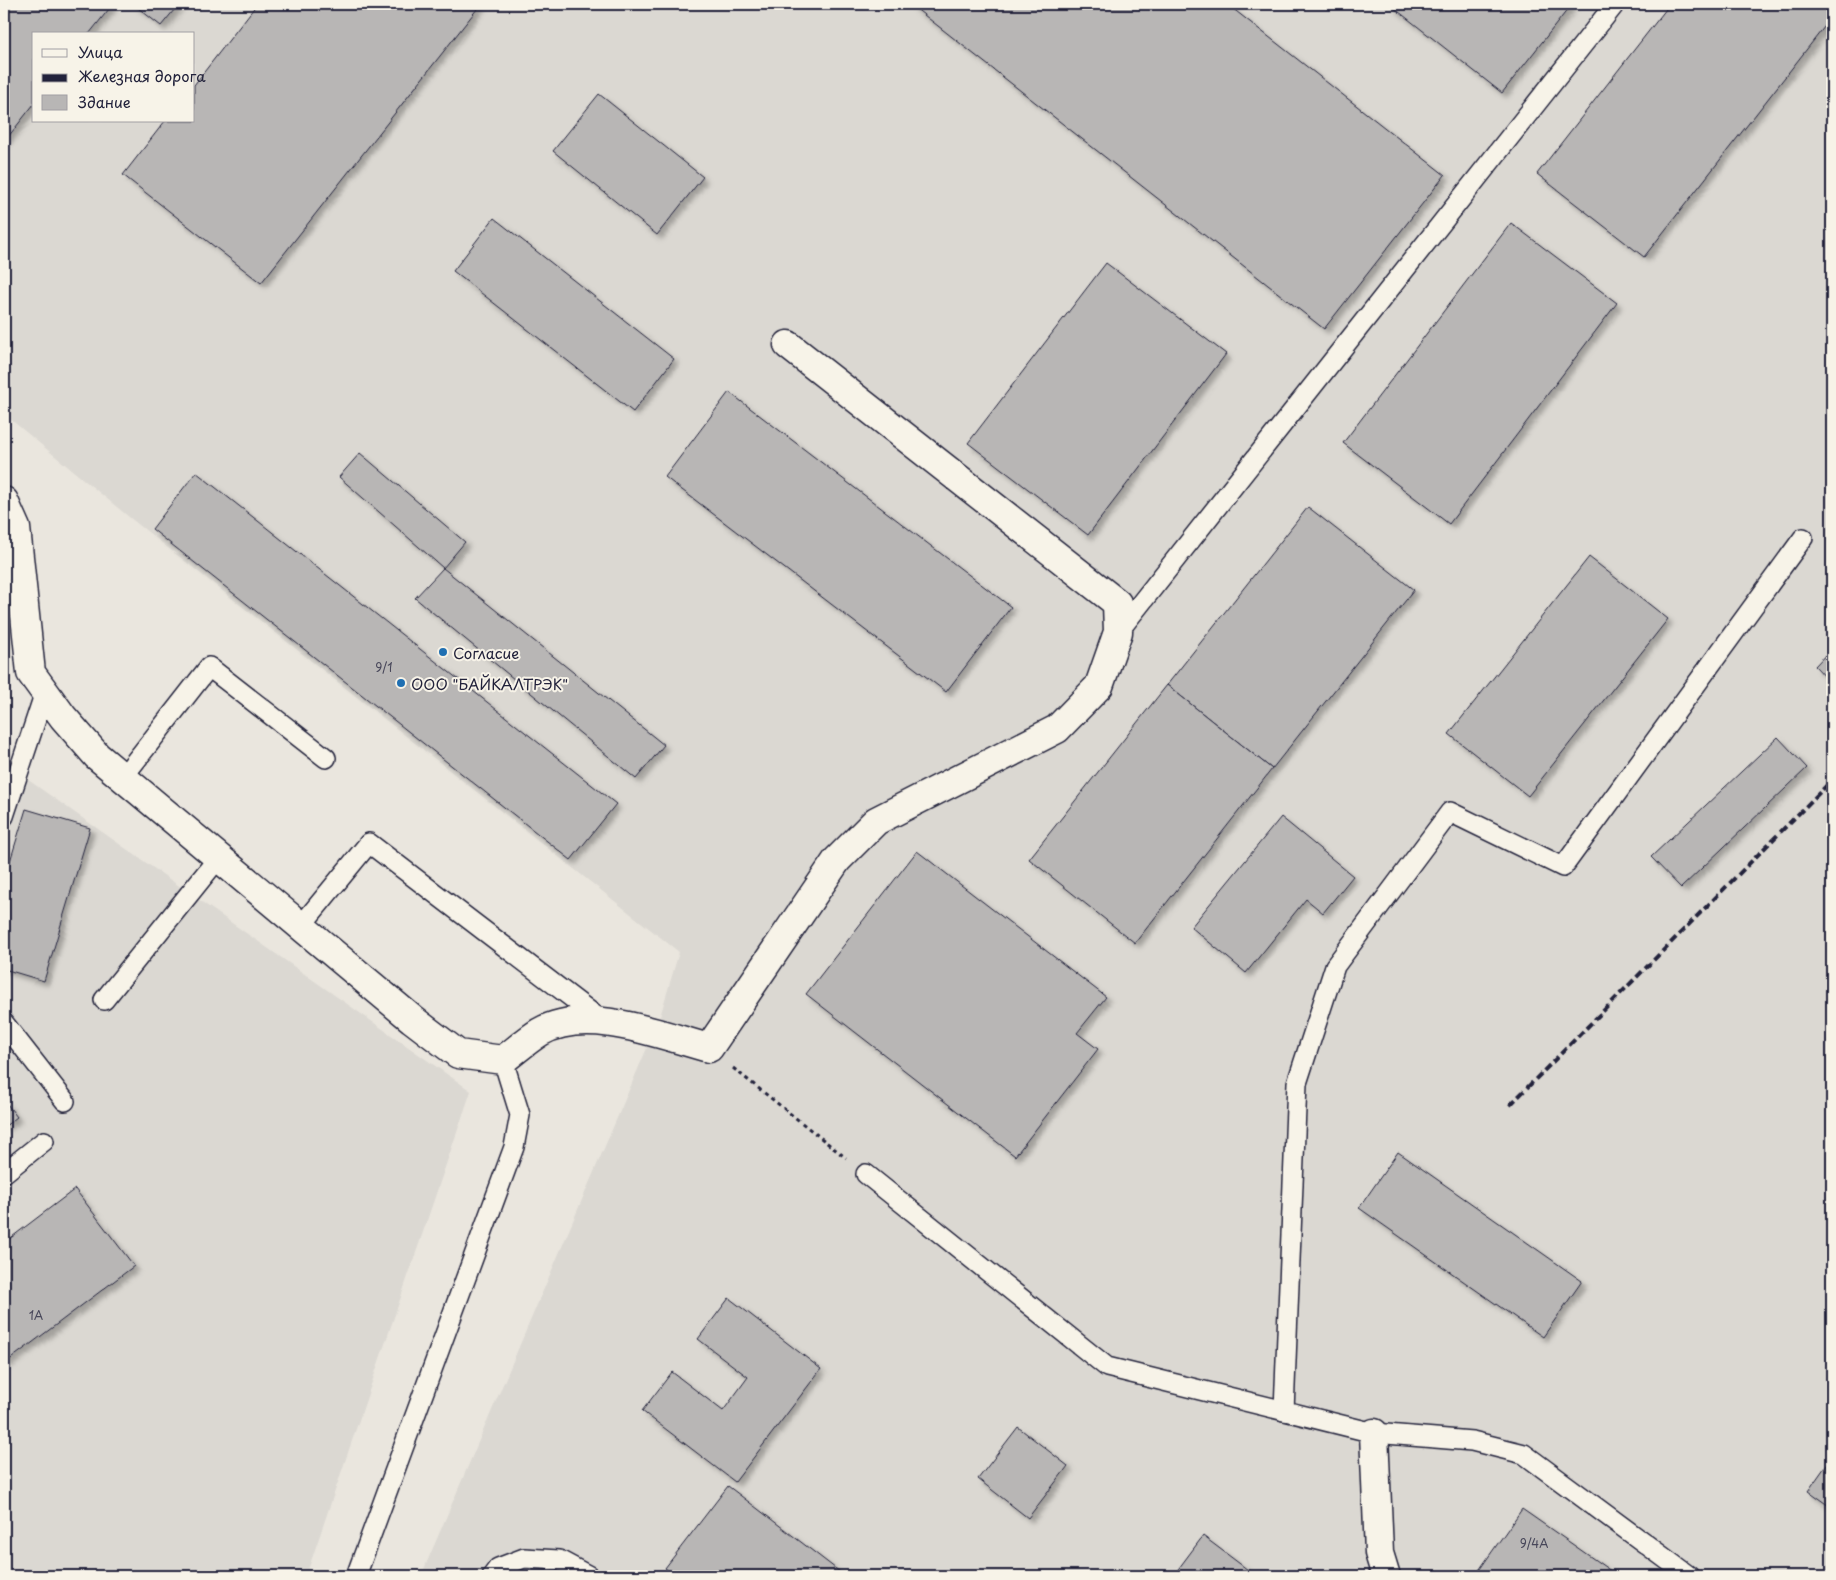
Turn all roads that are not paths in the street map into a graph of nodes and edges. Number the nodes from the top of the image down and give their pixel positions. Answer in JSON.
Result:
{"nodes":[{"id":1,"x":1615,"y":4,"type":"edge"},
{"id":2,"x":788,"y":345,"type":"dead end"},
{"id":3,"x":4,"y":500,"type":"edge"},
{"id":4,"x":1803,"y":538,"type":"dead end"},
{"id":5,"x":1118,"y":632,"type":"junction"},
{"id":6,"x":45,"y":692,"type":"junction"},
{"id":7,"x":326,"y":758,"type":"dead end"},
{"id":8,"x":123,"y":777,"type":"junction"},
{"id":9,"x":4,"y":816,"type":"edge"},
{"id":10,"x":219,"y":858,"type":"junction"},
{"id":11,"x":301,"y":926,"type":"junction"},
{"id":12,"x":104,"y":1000,"type":"dead end"},
{"id":13,"x":605,"y":1023,"type":"junction"},
{"id":14,"x":4,"y":1024,"type":"edge"},
{"id":15,"x":503,"y":1060,"type":"junction"},
{"id":16,"x":65,"y":1101,"type":"dead end"},
{"id":17,"x":44,"y":1141,"type":"dead end"},
{"id":18,"x":4,"y":1172,"type":"edge"},
{"id":19,"x":866,"y":1174,"type":"road end"},
{"id":20,"x":1284,"y":1411,"type":"junction"},
{"id":21,"x":1374,"y":1433,"type":"junction"},
{"id":22,"x":356,"y":1576,"type":"edge"},
{"id":23,"x":492,"y":1576,"type":"edge"},
{"id":24,"x":589,"y":1576,"type":"edge"},
{"id":25,"x":1386,"y":1576,"type":"edge"},
{"id":26,"x":1689,"y":1576,"type":"edge"}],
"edges":[{"from":1,"to":5,"type":"lane"},
{"from":2,"to":5,"type":"street"},
{"from":3,"to":6,"type":"street"},
{"from":4,"to":20,"type":"lane"},
{"from":5,"to":13,"type":"street"},
{"from":6,"to":8,"type":"street"},
{"from":6,"to":9,"type":"lane"},
{"from":7,"to":8,"type":"lane"},
{"from":8,"to":10,"type":"street"},
{"from":10,"to":11,"type":"street"},
{"from":10,"to":12,"type":"lane"},
{"from":11,"to":13,"type":"lane"},
{"from":11,"to":15,"type":"street"},
{"from":13,"to":15,"type":"street"},
{"from":14,"to":16,"type":"lane"},
{"from":15,"to":22,"type":"lane"},
{"from":17,"to":18,"type":"lane"},
{"from":19,"to":20,"type":"lane"},
{"from":20,"to":21,"type":"lane"},
{"from":21,"to":25,"type":"street"},
{"from":21,"to":26,"type":"lane"},
{"from":23,"to":24,"type":"lane"}]}
